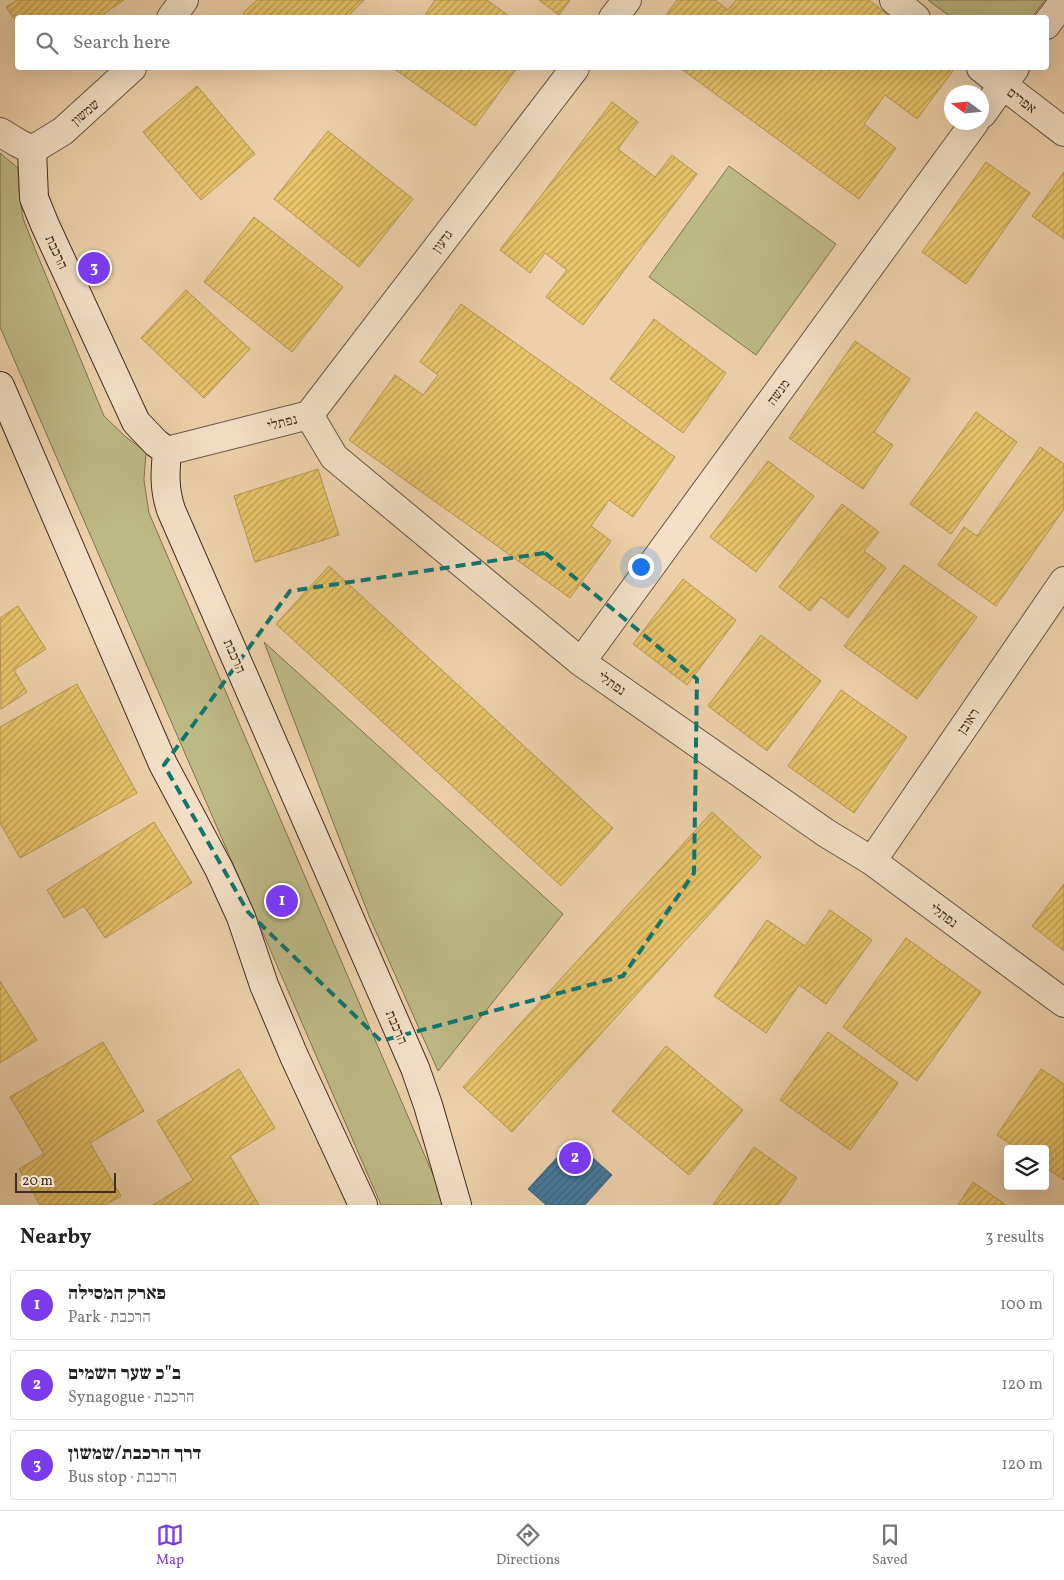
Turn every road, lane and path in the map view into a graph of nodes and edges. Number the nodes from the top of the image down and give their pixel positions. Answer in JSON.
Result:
{"nodes":[{"id":1,"x":184,"y":0,"type":"edge"},
{"id":2,"x":627,"y":0,"type":"edge"},
{"id":3,"x":894,"y":0,"type":"edge"},
{"id":4,"x":1064,"y":1,"type":"edge"},
{"id":5,"x":173,"y":15,"type":"edge"},
{"id":6,"x":615,"y":15,"type":"edge"},
{"id":7,"x":912,"y":15,"type":"edge"},
{"id":8,"x":1049,"y":21,"type":"edge"},
{"id":9,"x":130,"y":70,"type":"edge"},
{"id":10,"x":573,"y":70,"type":"edge"},
{"id":11,"x":988,"y":70,"type":"edge"},
{"id":12,"x":1009,"y":76,"type":"edge"},
{"id":13,"x":989,"y":104,"type":"edge"},
{"id":14,"x":969,"y":130,"type":"edge"},
{"id":15,"x":0,"y":132,"type":"edge"},
{"id":16,"x":1064,"y":132,"type":"edge"},
{"id":17,"x":32,"y":150,"type":"junction"},
{"id":18,"x":0,"y":386,"type":"edge"},
{"id":19,"x":309,"y":415,"type":"junction"},
{"id":20,"x":167,"y":451,"type":"junction"},
{"id":21,"x":1064,"y":581,"type":"edge"},
{"id":22,"x":581,"y":662,"type":"junction"},
{"id":23,"x":872,"y":862,"type":"junction"},
{"id":24,"x":1064,"y":1003,"type":"edge"},
{"id":25,"x":363,"y":1205,"type":"edge"},
{"id":26,"x":457,"y":1205,"type":"edge"}],
"edges":[{"from":1,"to":5,"type":"street"},
{"from":2,"to":6,"type":"street"},
{"from":3,"to":7,"type":"street"},
{"from":4,"to":8,"type":"street"},
{"from":9,"to":17,"type":"street","name":"שמשון"},
{"from":10,"to":19,"type":"street","name":"גדעון"},
{"from":11,"to":12,"type":"street","name":"אפרים"},
{"from":12,"to":13,"type":"street"},
{"from":12,"to":16,"type":"street","name":"אפרים"},
{"from":14,"to":22,"type":"street","name":"מנשה"},
{"from":15,"to":17,"type":"street"},
{"from":17,"to":20,"type":"street","name":"הרכבת"},
{"from":18,"to":25,"type":"street"},
{"from":19,"to":20,"type":"street","name":"נפתלי"},
{"from":19,"to":22,"type":"street","name":"נפתלי"},
{"from":20,"to":26,"type":"street","name":"הרכבת"},
{"from":21,"to":23,"type":"street","name":"ראובן"},
{"from":22,"to":23,"type":"street","name":"נפתלי"},
{"from":23,"to":24,"type":"street","name":"נפתלי"}]}
